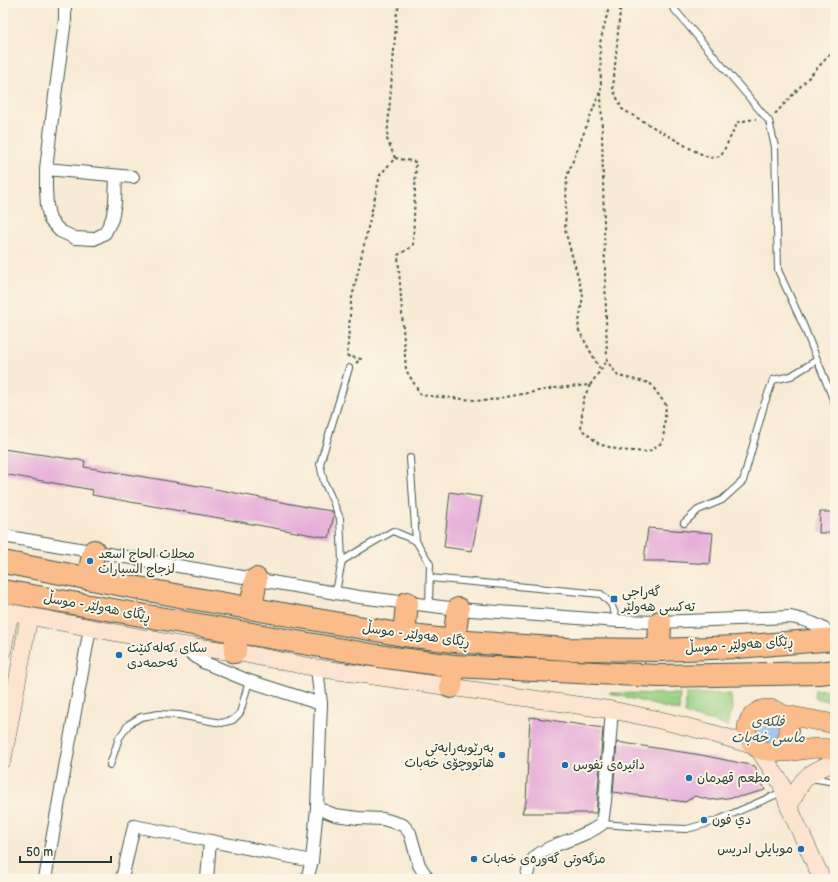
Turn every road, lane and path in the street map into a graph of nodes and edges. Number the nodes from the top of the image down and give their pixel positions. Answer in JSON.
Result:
{"nodes":[{"id":1,"x":66,"y":3,"type":"edge"},
{"id":2,"x":401,"y":3,"type":"edge"},
{"id":3,"x":612,"y":3,"type":"edge"},
{"id":4,"x":623,"y":3,"type":"edge"},
{"id":5,"x":669,"y":3,"type":"edge"},
{"id":6,"x":835,"y":48,"type":"edge"},
{"id":7,"x":601,"y":88,"type":"junction"},
{"id":8,"x":769,"y":121,"type":"junction"},
{"id":9,"x":395,"y":158,"type":"junction"},
{"id":10,"x":46,"y":170,"type":"junction"},
{"id":11,"x":116,"y":176,"type":"junction"},
{"id":12,"x":133,"y":177,"type":"dead end"},
{"id":13,"x":607,"y":360,"type":"junction"},
{"id":14,"x":817,"y":360,"type":"junction"},
{"id":15,"x":349,"y":368,"type":"joint"},
{"id":16,"x":601,"y":370,"type":"junction"},
{"id":17,"x":590,"y":384,"type":"junction"},
{"id":18,"x":835,"y":404,"type":"edge"},
{"id":19,"x":410,"y":458,"type":"dead end"},
{"id":20,"x":684,"y":523,"type":"dead end"},
{"id":21,"x":3,"y":536,"type":"edge"},
{"id":22,"x":416,"y":541,"type":"junction"},
{"id":23,"x":94,"y":551,"type":"junction"},
{"id":24,"x":342,"y":561,"type":"junction"},
{"id":25,"x":3,"y":562,"type":"edge"},
{"id":26,"x":88,"y":578,"type":"junction"},
{"id":27,"x":430,"y":578,"type":"junction"},
{"id":28,"x":256,"y":579,"type":"junction"},
{"id":29,"x":3,"y":591,"type":"edge"},
{"id":30,"x":336,"y":592,"type":"junction"},
{"id":31,"x":407,"y":603,"type":"junction"},
{"id":32,"x":429,"y":606,"type":"junction"},
{"id":33,"x":251,"y":608,"type":"junction"},
{"id":34,"x":458,"y":610,"type":"junction"},
{"id":35,"x":6,"y":612,"type":"edge"},
{"id":36,"x":29,"y":616,"type":"junction"},
{"id":37,"x":618,"y":621,"type":"junction"},
{"id":38,"x":660,"y":622,"type":"junction"},
{"id":39,"x":90,"y":628,"type":"junction"},
{"id":40,"x":404,"y":635,"type":"junction"},
{"id":41,"x":830,"y":638,"type":"edge"},
{"id":42,"x":454,"y":641,"type":"junction"},
{"id":43,"x":236,"y":642,"type":"junction"},
{"id":44,"x":11,"y":643,"type":"edge"},
{"id":45,"x":180,"y":645,"type":"junction"},
{"id":46,"x":659,"y":650,"type":"junction"},
{"id":47,"x":454,"y":666,"type":"junction"},
{"id":48,"x":317,"y":668,"type":"junction"},
{"id":49,"x":827,"y":672,"type":"edge"},
{"id":50,"x":249,"y":682,"type":"junction"},
{"id":51,"x":451,"y":687,"type":"junction"},
{"id":52,"x":321,"y":704,"type":"junction"},
{"id":53,"x":612,"y":710,"type":"junction"},
{"id":54,"x":782,"y":714,"type":"junction"},
{"id":55,"x":835,"y":724,"type":"edge"},
{"id":56,"x":760,"y":748,"type":"junction"},
{"id":57,"x":835,"y":750,"type":"edge"},
{"id":58,"x":3,"y":759,"type":"edge"},
{"id":59,"x":835,"y":762,"type":"edge"},
{"id":60,"x":110,"y":765,"type":"dead end"},
{"id":61,"x":806,"y":777,"type":"junction"},
{"id":62,"x":835,"y":782,"type":"edge"},
{"id":63,"x":786,"y":800,"type":"junction"},
{"id":64,"x":317,"y":808,"type":"junction"},
{"id":65,"x":602,"y":824,"type":"junction"},
{"id":66,"x":210,"y":841,"type":"junction"},
{"id":67,"x":312,"y":861,"type":"junction"},
{"id":68,"x":45,"y":879,"type":"edge"},
{"id":69,"x":122,"y":879,"type":"edge"},
{"id":70,"x":207,"y":879,"type":"edge"},
{"id":71,"x":307,"y":879,"type":"edge"},
{"id":72,"x":428,"y":879,"type":"edge"},
{"id":73,"x":526,"y":879,"type":"edge"},
{"id":74,"x":822,"y":879,"type":"edge"}],
"edges":[{"from":1,"to":10,"type":"street"},
{"from":2,"to":9,"type":"path"},
{"from":3,"to":7,"type":"path"},
{"from":4,"to":8,"type":"path"},
{"from":5,"to":8,"type":"lane"},
{"from":6,"to":8,"type":"path"},
{"from":7,"to":13,"type":"path"},
{"from":7,"to":16,"type":"path"},
{"from":8,"to":14,"type":"lane"},
{"from":9,"to":15,"type":"path"},
{"from":9,"to":17,"type":"path"},
{"from":10,"to":11,"type":"street"},
{"from":10,"to":11,"type":"street"},
{"from":11,"to":12,"type":"street"},
{"from":13,"to":16,"type":"path"},
{"from":13,"to":17,"type":"path"},
{"from":14,"to":18,"type":"lane"},
{"from":14,"to":20,"type":"lane"},
{"from":15,"to":24,"type":"lane"},
{"from":16,"to":17,"type":"path"},
{"from":19,"to":22,"type":"lane"},
{"from":21,"to":23,"type":"street"},
{"from":22,"to":24,"type":"lane"},
{"from":22,"to":27,"type":"lane"},
{"from":23,"to":26,"type":"highway"},
{"from":23,"to":28,"type":"street"},
{"from":24,"to":30,"type":"lane"},
{"from":25,"to":26,"type":"highway","name":"ڕێگای هەولێر - موسڵ"},
{"from":26,"to":33,"type":"highway","name":"ڕێگای هەولێر - موسڵ"},
{"from":27,"to":32,"type":"lane"},
{"from":27,"to":37,"type":"lane"},
{"from":28,"to":30,"type":"street"},
{"from":28,"to":33,"type":"highway"},
{"from":29,"to":43,"type":"highway","name":"ڕێگای هەولێر - موسڵ"},
{"from":30,"to":31,"type":"street"},
{"from":31,"to":32,"type":"street"},
{"from":31,"to":40,"type":"highway"},
{"from":32,"to":34,"type":"street"},
{"from":33,"to":40,"type":"highway","name":"ڕێگای هەولێر - موسڵ"},
{"from":34,"to":37,"type":"street"},
{"from":34,"to":42,"type":"highway"},
{"from":35,"to":36,"type":"main road"},
{"from":35,"to":44,"type":"main road"},
{"from":36,"to":39,"type":"main road"},
{"from":36,"to":44,"type":"main road"},
{"from":37,"to":38,"type":"street"},
{"from":38,"to":41,"type":"street"},
{"from":38,"to":46,"type":"highway"},
{"from":39,"to":45,"type":"main road"},
{"from":39,"to":68,"type":"street"},
{"from":40,"to":42,"type":"highway","name":"ڕێگای هەولێر - موسڵ"},
{"from":41,"to":46,"type":"highway","name":"ڕێگای هەولێر - موسڵ"},
{"from":41,"to":49,"type":"highway"},
{"from":42,"to":46,"type":"highway","name":"ڕێگای هەولێر - موسڵ"},
{"from":43,"to":45,"type":"main road"},
{"from":43,"to":47,"type":"highway","name":"ڕێگای هەولێر - موسڵ"},
{"from":43,"to":48,"type":"main road"},
{"from":44,"to":58,"type":"main road"},
{"from":45,"to":50,"type":"street"},
{"from":47,"to":49,"type":"highway","name":"ڕێگای هەولێر - موسڵ"},
{"from":47,"to":51,"type":"highway"},
{"from":48,"to":51,"type":"main road"},
{"from":48,"to":52,"type":"street"},
{"from":50,"to":52,"type":"street"},
{"from":50,"to":60,"type":"lane"},
{"from":51,"to":53,"type":"main road"},
{"from":52,"to":64,"type":"street"},
{"from":53,"to":56,"type":"main road"},
{"from":53,"to":65,"type":"street"},
{"from":54,"to":55,"type":"main road"},
{"from":54,"to":56,"type":"main road"},
{"from":54,"to":56,"type":"main road"},
{"from":56,"to":57,"type":"main road"},
{"from":56,"to":63,"type":"main road"},
{"from":59,"to":61,"type":"main road"},
{"from":61,"to":62,"type":"lane"},
{"from":61,"to":63,"type":"main road"},
{"from":63,"to":65,"type":"lane"},
{"from":63,"to":74,"type":"main road"},
{"from":64,"to":67,"type":"street"},
{"from":64,"to":72,"type":"street"},
{"from":65,"to":73,"type":"street"},
{"from":66,"to":67,"type":"street"},
{"from":66,"to":69,"type":"street"},
{"from":66,"to":70,"type":"street"},
{"from":67,"to":71,"type":"street"}]}
